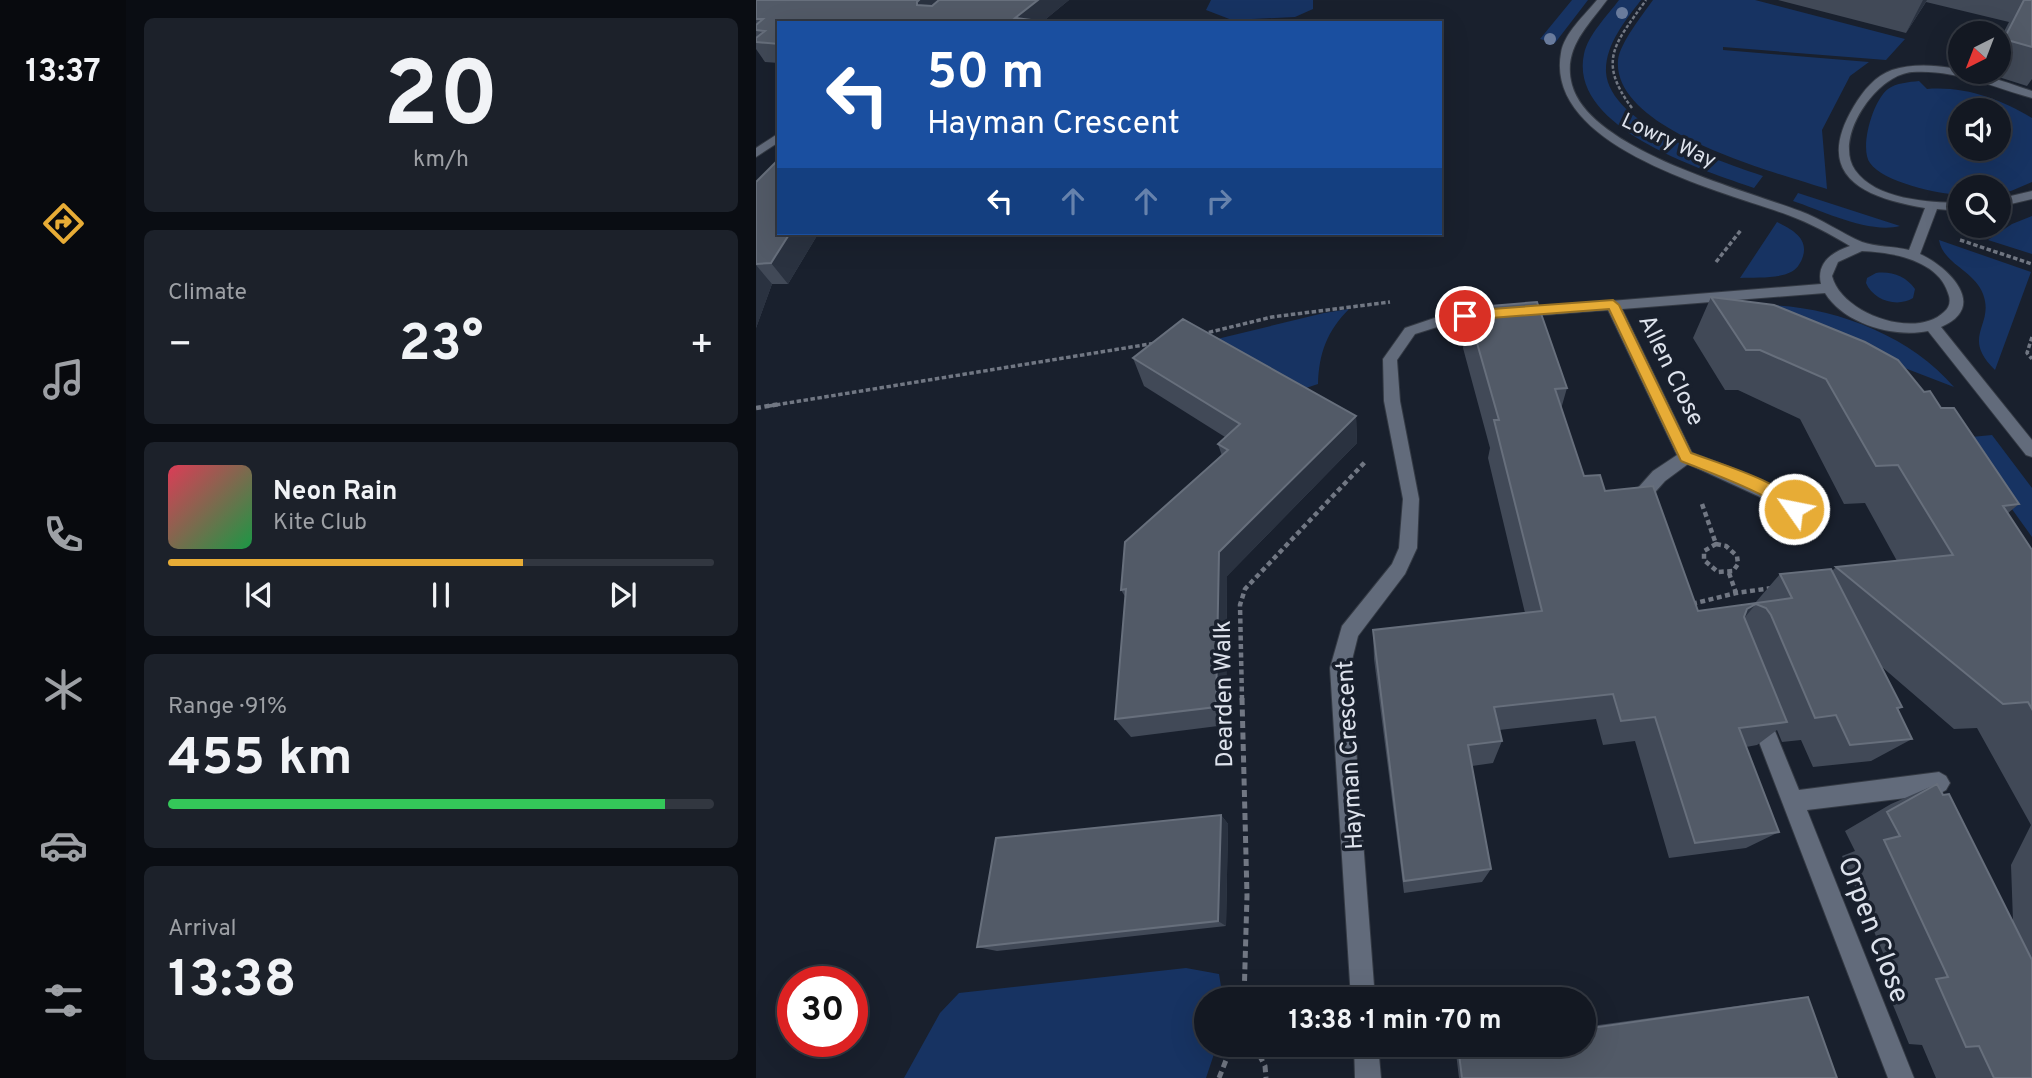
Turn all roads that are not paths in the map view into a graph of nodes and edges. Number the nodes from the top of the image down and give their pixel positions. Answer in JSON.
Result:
{"nodes":[{"id":1,"x":1602,"y":0,"type":"edge"},
{"id":2,"x":2032,"y":95,"type":"edge"},
{"id":3,"x":777,"y":130,"type":"edge"},
{"id":4,"x":756,"y":136,"type":"edge"},
{"id":5,"x":777,"y":137,"type":"edge"},
{"id":6,"x":756,"y":154,"type":"edge"},
{"id":7,"x":2032,"y":195,"type":"edge"},
{"id":8,"x":2011,"y":200,"type":"edge"},
{"id":9,"x":1932,"y":207,"type":"junction"},
{"id":10,"x":1948,"y":207,"type":"edge"},
{"id":11,"x":1861,"y":247,"type":"junction"},
{"id":12,"x":1913,"y":256,"type":"junction"},
{"id":13,"x":1828,"y":288,"type":"junction"},
{"id":14,"x":1613,"y":305,"type":"junction"},
{"id":15,"x":1932,"y":326,"type":"junction"},
{"id":16,"x":2032,"y":451,"type":"edge"},
{"id":17,"x":1686,"y":457,"type":"junction"},
{"id":18,"x":1635,"y":503,"type":"edge"},
{"id":19,"x":1808,"y":520,"type":"dead end"},
{"id":20,"x":1752,"y":698,"type":"edge"},
{"id":21,"x":1939,"y":783,"type":"edge"},
{"id":22,"x":1793,"y":801,"type":"junction"},
{"id":23,"x":1362,"y":987,"type":"edge"},
{"id":24,"x":1367,"y":1057,"type":"edge"},
{"id":25,"x":1368,"y":1078,"type":"edge"},
{"id":26,"x":1901,"y":1078,"type":"edge"}],
"edges":[{"from":1,"to":11,"type":"street","name":"Lowry Way"},
{"from":2,"to":9,"type":"street"},
{"from":3,"to":4,"type":"street"},
{"from":5,"to":6,"type":"street"},
{"from":7,"to":8,"type":"street"},
{"from":9,"to":10,"type":"street"},
{"from":9,"to":12,"type":"street"},
{"from":11,"to":12,"type":"street","name":"Lowry Way"},
{"from":11,"to":13,"type":"street","name":"Lowry Way"},
{"from":12,"to":15,"type":"street","name":"Lowry Way"},
{"from":13,"to":14,"type":"street","name":"Hayman Crescent"},
{"from":13,"to":15,"type":"street"},
{"from":14,"to":17,"type":"street","name":"Allen Close"},
{"from":14,"to":23,"type":"street","name":"Hayman Crescent"},
{"from":15,"to":16,"type":"street"},
{"from":17,"to":18,"type":"street","name":"Allen Close"},
{"from":17,"to":19,"type":"street","name":"Allen Close"},
{"from":20,"to":22,"type":"street","name":"Orpen Close"},
{"from":21,"to":22,"type":"street"},
{"from":22,"to":26,"type":"street","name":"Orpen Close"},
{"from":24,"to":25,"type":"street"}]}
